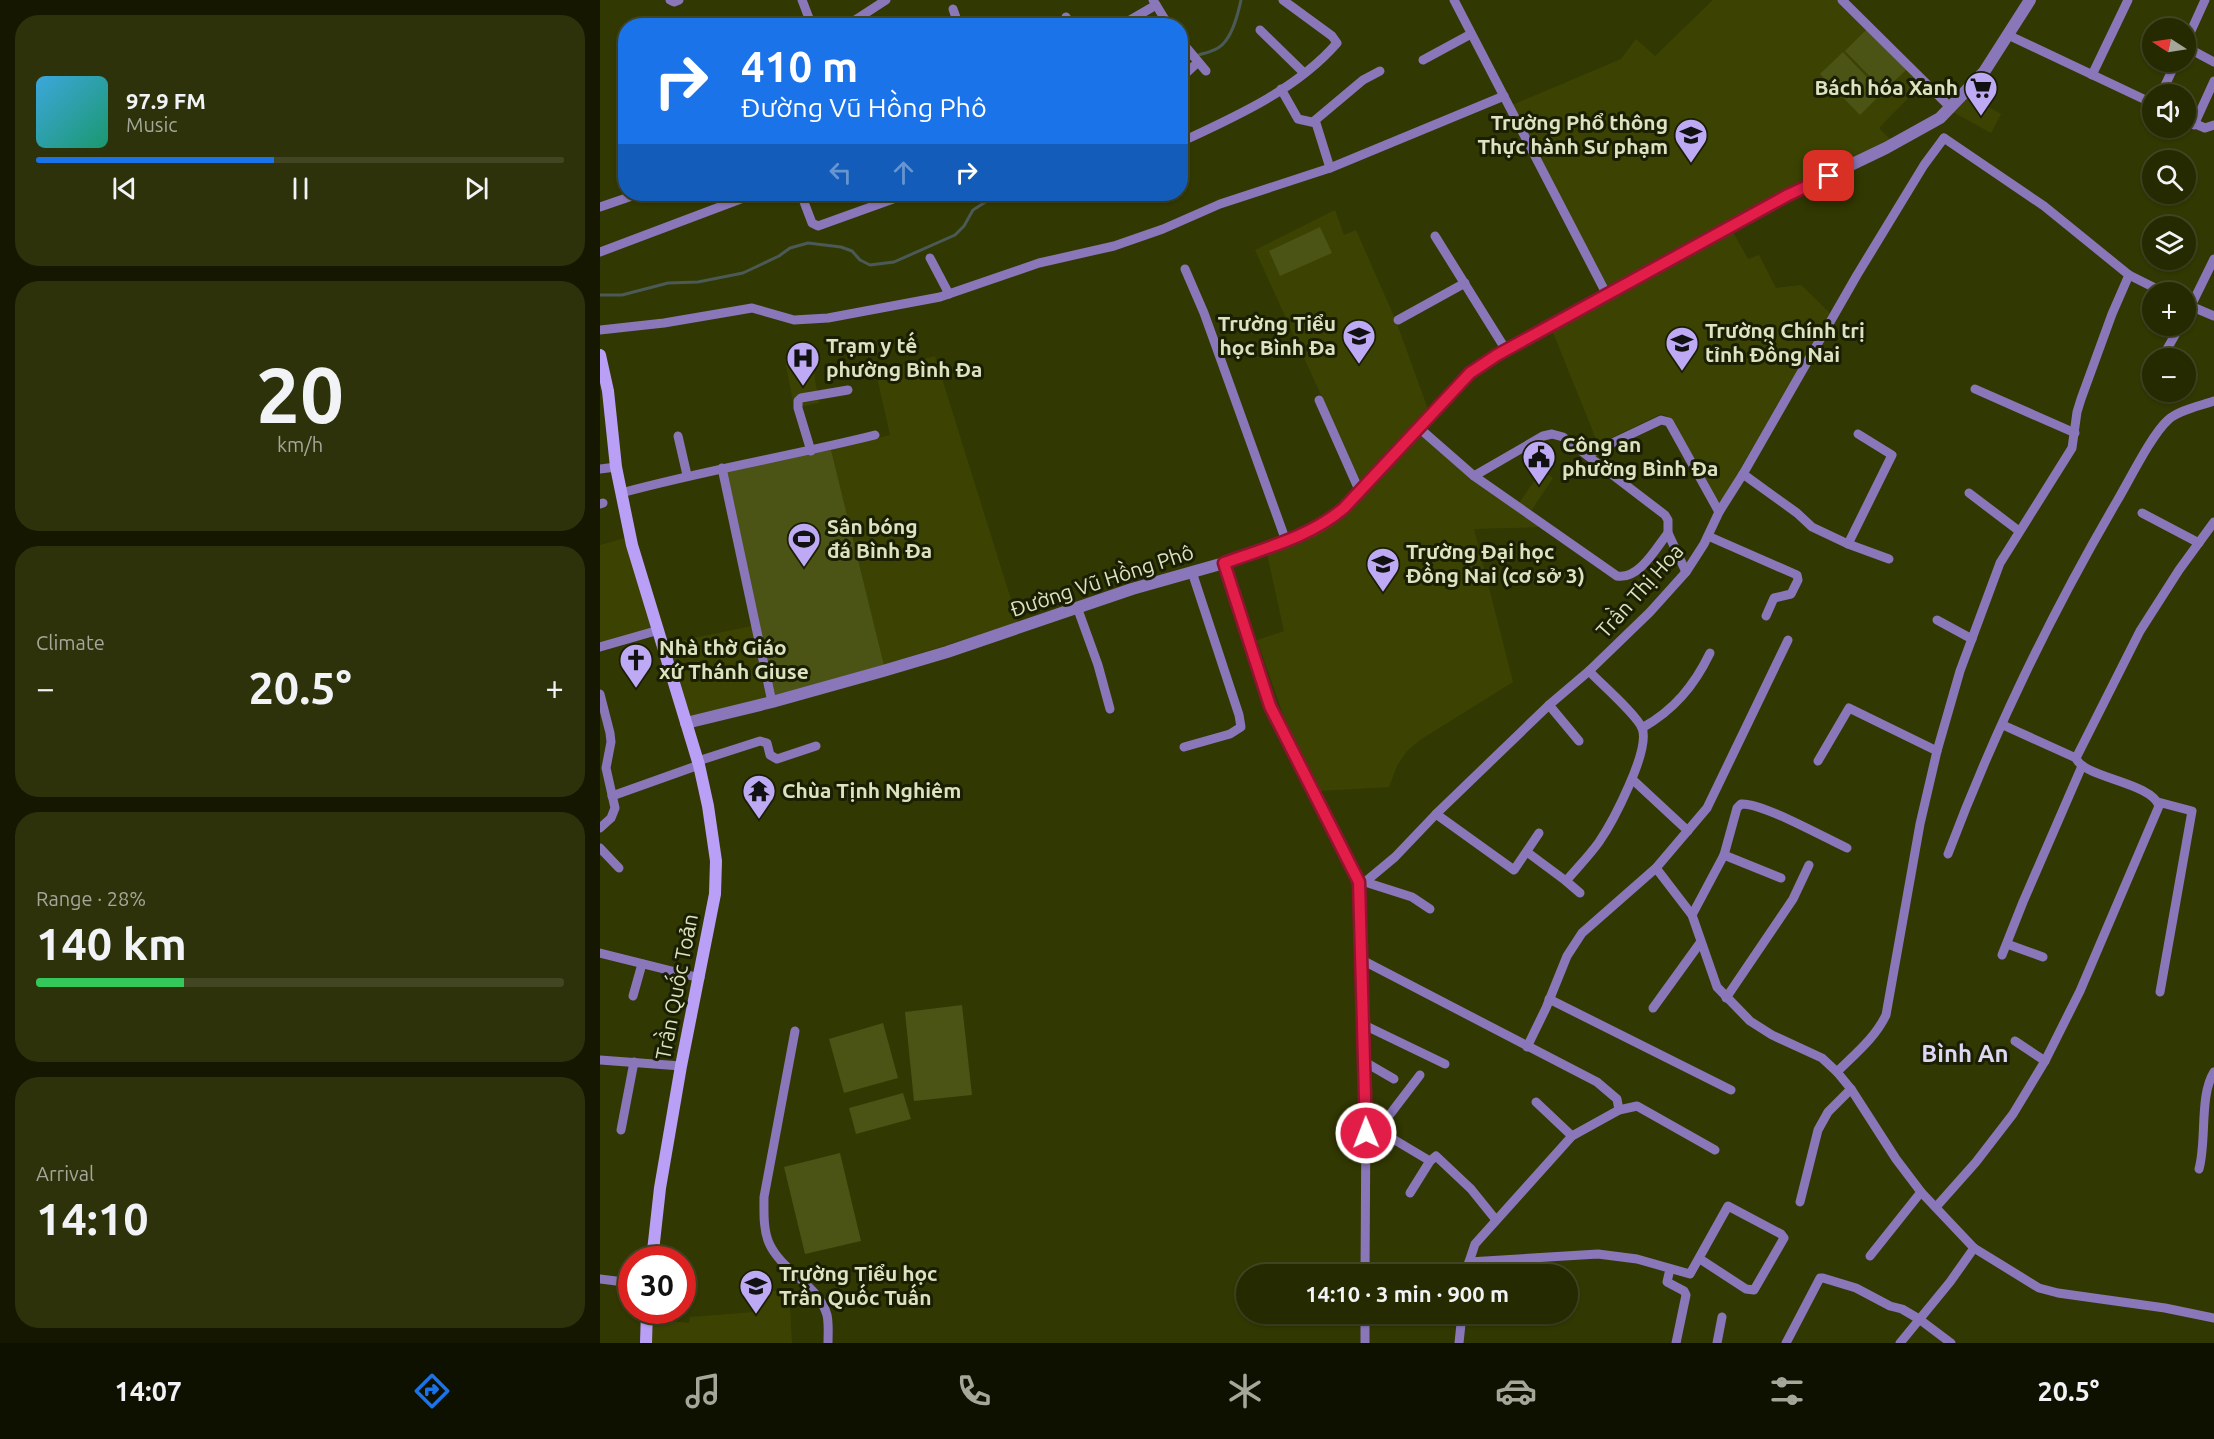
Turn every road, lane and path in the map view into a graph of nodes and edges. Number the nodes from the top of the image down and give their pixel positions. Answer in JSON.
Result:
{"nodes":[{"id":1,"x":670,"y":0,"type":"edge"},
{"id":2,"x":679,"y":0,"type":"edge"},
{"id":3,"x":802,"y":0,"type":"edge"},
{"id":4,"x":886,"y":0,"type":"edge"},
{"id":5,"x":1283,"y":0,"type":"edge"},
{"id":6,"x":1454,"y":0,"type":"edge"},
{"id":7,"x":1842,"y":0,"type":"edge"},
{"id":8,"x":2030,"y":0,"type":"edge"},
{"id":9,"x":2128,"y":0,"type":"edge"},
{"id":10,"x":2205,"y":0,"type":"edge"},
{"id":11,"x":1154,"y":2,"type":"edge"},
{"id":12,"x":953,"y":9,"type":"dead end"},
{"id":13,"x":809,"y":18,"type":"edge"},
{"id":14,"x":858,"y":18,"type":"edge"},
{"id":15,"x":956,"y":18,"type":"edge"},
{"id":16,"x":1131,"y":18,"type":"edge"},
{"id":17,"x":1164,"y":18,"type":"edge"},
{"id":18,"x":2196,"y":20,"type":"edge"},
{"id":19,"x":1260,"y":30,"type":"dead end"},
{"id":20,"x":1471,"y":34,"type":"junction"},
{"id":21,"x":2008,"y":35,"type":"junction"},
{"id":22,"x":1188,"y":50,"type":"edge"},
{"id":23,"x":2196,"y":52,"type":"edge"},
{"id":24,"x":1423,"y":60,"type":"dead end"},
{"id":25,"x":1198,"y":62,"type":"junction"},
{"id":26,"x":2214,"y":62,"type":"edge"},
{"id":27,"x":1188,"y":71,"type":"edge"},
{"id":28,"x":1206,"y":71,"type":"dead end"},
{"id":29,"x":1380,"y":71,"type":"dead end"},
{"id":30,"x":1304,"y":73,"type":"junction"},
{"id":31,"x":2092,"y":75,"type":"junction"},
{"id":32,"x":2214,"y":81,"type":"edge"},
{"id":33,"x":1281,"y":89,"type":"junction"},
{"id":34,"x":1504,"y":96,"type":"junction"},
{"id":35,"x":2142,"y":98,"type":"edge"},
{"id":36,"x":1950,"y":107,"type":"junction"},
{"id":37,"x":2196,"y":112,"type":"edge"},
{"id":38,"x":1940,"y":118,"type":"junction"},
{"id":39,"x":1313,"y":122,"type":"junction"},
{"id":40,"x":2196,"y":124,"type":"edge"},
{"id":41,"x":2214,"y":125,"type":"edge"},
{"id":42,"x":1944,"y":138,"type":"junction"},
{"id":43,"x":1188,"y":139,"type":"edge"},
{"id":44,"x":1330,"y":168,"type":"junction"},
{"id":45,"x":618,"y":201,"type":"edge"},
{"id":46,"x":735,"y":201,"type":"edge"},
{"id":47,"x":804,"y":201,"type":"edge"},
{"id":48,"x":888,"y":201,"type":"edge"},
{"id":49,"x":600,"y":207,"type":"edge"},
{"id":50,"x":1435,"y":236,"type":"dead end"},
{"id":51,"x":600,"y":252,"type":"edge"},
{"id":52,"x":930,"y":258,"type":"dead end"},
{"id":53,"x":2214,"y":259,"type":"edge"},
{"id":54,"x":1185,"y":269,"type":"dead end"},
{"id":55,"x":2129,"y":275,"type":"junction"},
{"id":56,"x":2143,"y":282,"type":"edge"},
{"id":57,"x":1465,"y":283,"type":"junction"},
{"id":58,"x":2196,"y":291,"type":"edge"},
{"id":59,"x":949,"y":294,"type":"junction"},
{"id":60,"x":1606,"y":295,"type":"junction"},
{"id":61,"x":2196,"y":308,"type":"edge"},
{"id":62,"x":2214,"y":316,"type":"edge"},
{"id":63,"x":1398,"y":320,"type":"dead end"},
{"id":64,"x":600,"y":330,"type":"edge"},
{"id":65,"x":1506,"y":350,"type":"junction"},
{"id":66,"x":600,"y":355,"type":"edge"},
{"id":67,"x":1975,"y":389,"type":"dead end"},
{"id":68,"x":848,"y":390,"type":"dead end"},
{"id":69,"x":1319,"y":400,"type":"dead end"},
{"id":70,"x":2214,"y":402,"type":"edge"},
{"id":71,"x":1418,"y":427,"type":"junction"},
{"id":72,"x":2075,"y":433,"type":"junction"},
{"id":73,"x":1858,"y":434,"type":"dead end"},
{"id":74,"x":875,"y":435,"type":"dead end"},
{"id":75,"x":678,"y":436,"type":"dead end"},
{"id":76,"x":811,"y":451,"type":"junction"},
{"id":77,"x":1587,"y":455,"type":"junction"},
{"id":78,"x":616,"y":467,"type":"junction"},
{"id":79,"x":722,"y":468,"type":"junction"},
{"id":80,"x":600,"y":469,"type":"edge"},
{"id":81,"x":1743,"y":474,"type":"junction"},
{"id":82,"x":687,"y":475,"type":"junction"},
{"id":83,"x":1474,"y":476,"type":"junction"},
{"id":84,"x":1359,"y":490,"type":"junction"},
{"id":85,"x":621,"y":493,"type":"junction"},
{"id":86,"x":1969,"y":493,"type":"dead end"},
{"id":87,"x":1719,"y":512,"type":"junction"},
{"id":88,"x":2142,"y":513,"type":"dead end"},
{"id":89,"x":2214,"y":522,"type":"edge"},
{"id":90,"x":2019,"y":531,"type":"junction"},
{"id":91,"x":1668,"y":533,"type":"junction"},
{"id":92,"x":1708,"y":536,"type":"junction"},
{"id":93,"x":1286,"y":541,"type":"junction"},
{"id":94,"x":2199,"y":543,"type":"junction"},
{"id":95,"x":1848,"y":544,"type":"junction"},
{"id":96,"x":1889,"y":559,"type":"dead end"},
{"id":97,"x":1224,"y":563,"type":"junction"},
{"id":98,"x":1192,"y":572,"type":"junction"},
{"id":99,"x":1686,"y":572,"type":"junction"},
{"id":100,"x":1077,"y":607,"type":"junction"},
{"id":101,"x":1766,"y":616,"type":"dead end"},
{"id":102,"x":1937,"y":620,"type":"dead end"},
{"id":103,"x":659,"y":630,"type":"junction"},
{"id":104,"x":1972,"y":639,"type":"junction"},
{"id":105,"x":1788,"y":640,"type":"dead end"},
{"id":106,"x":600,"y":647,"type":"edge"},
{"id":107,"x":1710,"y":653,"type":"dead end"},
{"id":108,"x":1589,"y":671,"type":"junction"},
{"id":109,"x":600,"y":694,"type":"edge"},
{"id":110,"x":772,"y":702,"type":"junction"},
{"id":111,"x":1549,"y":705,"type":"junction"},
{"id":112,"x":1110,"y":709,"type":"dead end"},
{"id":113,"x":686,"y":723,"type":"junction"},
{"id":114,"x":2002,"y":725,"type":"junction"},
{"id":115,"x":1642,"y":728,"type":"junction"},
{"id":116,"x":1579,"y":741,"type":"dead end"},
{"id":117,"x":816,"y":746,"type":"dead end"},
{"id":118,"x":1184,"y":747,"type":"dead end"},
{"id":119,"x":1937,"y":751,"type":"junction"},
{"id":120,"x":1818,"y":761,"type":"dead end"},
{"id":121,"x":2079,"y":762,"type":"junction"},
{"id":122,"x":698,"y":763,"type":"junction"},
{"id":123,"x":1632,"y":779,"type":"junction"},
{"id":124,"x":612,"y":796,"type":"junction"},
{"id":125,"x":2158,"y":802,"type":"junction"},
{"id":126,"x":1436,"y":814,"type":"junction"},
{"id":127,"x":600,"y":828,"type":"edge"},
{"id":128,"x":1688,"y":831,"type":"junction"},
{"id":129,"x":1539,"y":833,"type":"dead end"},
{"id":130,"x":600,"y":848,"type":"edge"},
{"id":131,"x":1847,"y":848,"type":"dead end"},
{"id":132,"x":1527,"y":852,"type":"junction"},
{"id":133,"x":1948,"y":854,"type":"dead end"},
{"id":134,"x":1724,"y":855,"type":"junction"},
{"id":135,"x":1809,"y":865,"type":"dead end"},
{"id":136,"x":619,"y":868,"type":"dead end"},
{"id":137,"x":1656,"y":868,"type":"junction"},
{"id":138,"x":1781,"y":878,"type":"dead end"},
{"id":139,"x":1566,"y":881,"type":"junction"},
{"id":140,"x":1362,"y":882,"type":"junction"},
{"id":141,"x":1580,"y":893,"type":"dead end"},
{"id":142,"x":1430,"y":909,"type":"dead end"},
{"id":143,"x":1692,"y":915,"type":"junction"},
{"id":144,"x":1700,"y":943,"type":"junction"},
{"id":145,"x":2007,"y":944,"type":"junction"},
{"id":146,"x":600,"y":953,"type":"edge"},
{"id":147,"x":2002,"y":956,"type":"dead end"},
{"id":148,"x":2043,"y":957,"type":"dead end"},
{"id":149,"x":1362,"y":960,"type":"junction"},
{"id":150,"x":642,"y":964,"type":"junction"},
{"id":151,"x":700,"y":978,"type":"junction"},
{"id":152,"x":2160,"y":992,"type":"dead end"},
{"id":153,"x":633,"y":996,"type":"dead end"},
{"id":154,"x":1726,"y":998,"type":"junction"},
{"id":155,"x":1549,"y":999,"type":"junction"},
{"id":156,"x":1653,"y":1008,"type":"dead end"},
{"id":157,"x":1362,"y":1024,"type":"junction"},
{"id":158,"x":795,"y":1031,"type":"dead end"},
{"id":159,"x":2014,"y":1041,"type":"dead end"},
{"id":160,"x":1527,"y":1047,"type":"junction"},
{"id":161,"x":600,"y":1060,"type":"edge"},
{"id":162,"x":1363,"y":1061,"type":"junction"},
{"id":163,"x":2045,"y":1061,"type":"junction"},
{"id":164,"x":634,"y":1062,"type":"junction"},
{"id":165,"x":1445,"y":1064,"type":"dead end"},
{"id":166,"x":681,"y":1066,"type":"junction"},
{"id":167,"x":1837,"y":1072,"type":"junction"},
{"id":168,"x":2214,"y":1072,"type":"edge"},
{"id":169,"x":1420,"y":1075,"type":"dead end"},
{"id":170,"x":1394,"y":1079,"type":"dead end"},
{"id":171,"x":1851,"y":1089,"type":"junction"},
{"id":172,"x":1731,"y":1090,"type":"dead end"},
{"id":173,"x":1536,"y":1101,"type":"dead end"},
{"id":174,"x":1366,"y":1109,"type":"junction"},
{"id":175,"x":1619,"y":1110,"type":"junction"},
{"id":176,"x":2209,"y":1110,"type":"edge"},
{"id":177,"x":621,"y":1130,"type":"dead end"},
{"id":178,"x":1378,"y":1130,"type":"junction"},
{"id":179,"x":1572,"y":1136,"type":"junction"},
{"id":180,"x":1715,"y":1150,"type":"dead end"},
{"id":181,"x":1430,"y":1161,"type":"junction"},
{"id":182,"x":2199,"y":1169,"type":"dead end"},
{"id":183,"x":1921,"y":1192,"type":"junction"},
{"id":184,"x":1410,"y":1193,"type":"dead end"},
{"id":185,"x":1800,"y":1202,"type":"dead end"},
{"id":186,"x":1935,"y":1207,"type":"junction"},
{"id":187,"x":1496,"y":1220,"type":"junction"},
{"id":188,"x":654,"y":1246,"type":"edge"},
{"id":189,"x":1974,"y":1248,"type":"junction"},
{"id":190,"x":1870,"y":1256,"type":"dead end"},
{"id":191,"x":1700,"y":1259,"type":"junction"},
{"id":192,"x":1469,"y":1262,"type":"joint"},
{"id":193,"x":1365,"y":1264,"type":"edge"},
{"id":194,"x":1670,"y":1269,"type":"junction"},
{"id":195,"x":600,"y":1279,"type":"edge"},
{"id":196,"x":618,"y":1281,"type":"edge"},
{"id":197,"x":1722,"y":1317,"type":"dead end"},
{"id":198,"x":2214,"y":1318,"type":"edge"},
{"id":199,"x":1919,"y":1319,"type":"junction"},
{"id":200,"x":647,"y":1324,"type":"edge"},
{"id":201,"x":1365,"y":1324,"type":"edge"},
{"id":202,"x":1461,"y":1324,"type":"edge"},
{"id":203,"x":646,"y":1343,"type":"edge"},
{"id":204,"x":828,"y":1343,"type":"edge"},
{"id":205,"x":1365,"y":1343,"type":"edge"},
{"id":206,"x":1460,"y":1343,"type":"edge"},
{"id":207,"x":1676,"y":1343,"type":"edge"},
{"id":208,"x":1716,"y":1343,"type":"edge"},
{"id":209,"x":1786,"y":1343,"type":"edge"},
{"id":210,"x":1900,"y":1343,"type":"edge"},
{"id":211,"x":1951,"y":1343,"type":"edge"}],
"edges":[{"from":1,"to":2,"type":"street"},
{"from":3,"to":13,"type":"street"},
{"from":4,"to":14,"type":"street"},
{"from":5,"to":30,"type":"street"},
{"from":6,"to":20,"type":"street"},
{"from":7,"to":36,"type":"street"},
{"from":8,"to":21,"type":"street","name":"Đường Vũ Hồng Phô"},
{"from":9,"to":31,"type":"street"},
{"from":10,"to":18,"type":"street"},
{"from":11,"to":16,"type":"street"},
{"from":11,"to":17,"type":"street"},
{"from":12,"to":15,"type":"street"},
{"from":19,"to":30,"type":"street"},
{"from":20,"to":24,"type":"street"},
{"from":20,"to":34,"type":"street"},
{"from":21,"to":31,"type":"street"},
{"from":21,"to":36,"type":"street","name":"Đường Vũ Hồng Phô"},
{"from":22,"to":25,"type":"street"},
{"from":23,"to":26,"type":"street"},
{"from":25,"to":27,"type":"street"},
{"from":25,"to":28,"type":"street"},
{"from":29,"to":39,"type":"street"},
{"from":30,"to":33,"type":"street"},
{"from":31,"to":35,"type":"street"},
{"from":32,"to":37,"type":"street"},
{"from":33,"to":39,"type":"street"},
{"from":33,"to":43,"type":"street"},
{"from":34,"to":44,"type":"street"},
{"from":34,"to":60,"type":"street"},
{"from":36,"to":38,"type":"street","name":"Đường Vũ Hồng Phô"},
{"from":38,"to":42,"type":"street"},
{"from":38,"to":60,"type":"street","name":"Đường Vũ Hồng Phô"},
{"from":39,"to":44,"type":"street"},
{"from":40,"to":41,"type":"street"},
{"from":42,"to":55,"type":"street"},
{"from":42,"to":81,"type":"street","name":"Trần Thị Hoa"},
{"from":44,"to":59,"type":"street"},
{"from":45,"to":49,"type":"street"},
{"from":46,"to":51,"type":"street"},
{"from":47,"to":48,"type":"street"},
{"from":50,"to":57,"type":"street"},
{"from":52,"to":59,"type":"street"},
{"from":53,"to":58,"type":"street"},
{"from":54,"to":93,"type":"street"},
{"from":55,"to":56,"type":"street"},
{"from":55,"to":72,"type":"street"},
{"from":57,"to":63,"type":"street"},
{"from":57,"to":65,"type":"street"},
{"from":59,"to":64,"type":"street"},
{"from":60,"to":65,"type":"street","name":"Đường Vũ Hồng Phô"},
{"from":61,"to":62,"type":"street"},
{"from":65,"to":71,"type":"street","name":"Đường Vũ Hồng Phô"},
{"from":66,"to":78,"type":"main road","name":"Trần Quốc Toản"},
{"from":67,"to":72,"type":"street"},
{"from":68,"to":76,"type":"street"},
{"from":69,"to":84,"type":"street"},
{"from":70,"to":114,"type":"street"},
{"from":71,"to":83,"type":"street"},
{"from":71,"to":84,"type":"street","name":"Đường Vũ Hồng Phô"},
{"from":72,"to":90,"type":"street"},
{"from":73,"to":95,"type":"street"},
{"from":74,"to":76,"type":"street"},
{"from":75,"to":82,"type":"street"},
{"from":76,"to":79,"type":"street"},
{"from":77,"to":83,"type":"street"},
{"from":77,"to":87,"type":"street"},
{"from":77,"to":91,"type":"street"},
{"from":78,"to":80,"type":"street"},
{"from":78,"to":85,"type":"main road","name":"Trần Quốc Toản"},
{"from":79,"to":82,"type":"street"},
{"from":79,"to":110,"type":"street"},
{"from":81,"to":87,"type":"street","name":"Trần Thị Hoa"},
{"from":81,"to":95,"type":"street"},
{"from":82,"to":85,"type":"street"},
{"from":83,"to":91,"type":"street"},
{"from":84,"to":93,"type":"street","name":"Đường Vũ Hồng Phô"},
{"from":85,"to":103,"type":"main road","name":"Trần Quốc Toản"},
{"from":86,"to":90,"type":"street"},
{"from":87,"to":92,"type":"street","name":"Trần Thị Hoa"},
{"from":88,"to":94,"type":"street"},
{"from":89,"to":94,"type":"street"},
{"from":90,"to":104,"type":"street"},
{"from":91,"to":99,"type":"street"},
{"from":92,"to":99,"type":"street","name":"Trần Thị Hoa"},
{"from":92,"to":101,"type":"street"},
{"from":93,"to":97,"type":"street","name":"Đường Vũ Hồng Phô"},
{"from":94,"to":121,"type":"street"},
{"from":95,"to":96,"type":"street"},
{"from":97,"to":98,"type":"street","name":"Đường Vũ Hồng Phô"},
{"from":97,"to":140,"type":"street"},
{"from":98,"to":100,"type":"street","name":"Đường Vũ Hồng Phô"},
{"from":98,"to":118,"type":"street"},
{"from":99,"to":108,"type":"street","name":"Trần Thị Hoa"},
{"from":100,"to":110,"type":"street","name":"Đường Vũ Hồng Phô"},
{"from":100,"to":112,"type":"street"},
{"from":102,"to":104,"type":"street"},
{"from":103,"to":106,"type":"street"},
{"from":103,"to":113,"type":"main road","name":"Trần Quốc Toản"},
{"from":104,"to":119,"type":"street"},
{"from":105,"to":128,"type":"street"},
{"from":107,"to":115,"type":"street"},
{"from":108,"to":111,"type":"street","name":"Trần Thị Hoa"},
{"from":108,"to":115,"type":"street"},
{"from":109,"to":124,"type":"street"},
{"from":110,"to":113,"type":"street","name":"Đường Vũ Hồng Phô"},
{"from":111,"to":116,"type":"street"},
{"from":111,"to":126,"type":"street","name":"Trần Thị Hoa"},
{"from":113,"to":122,"type":"main road","name":"Trần Quốc Toản"},
{"from":114,"to":121,"type":"street"},
{"from":114,"to":133,"type":"street"},
{"from":115,"to":123,"type":"street"},
{"from":117,"to":122,"type":"street"},
{"from":119,"to":120,"type":"street"},
{"from":119,"to":167,"type":"street"},
{"from":121,"to":125,"type":"street"},
{"from":121,"to":145,"type":"street"},
{"from":122,"to":124,"type":"street"},
{"from":122,"to":151,"type":"main road","name":"Trần Quốc Toản"},
{"from":123,"to":128,"type":"street"},
{"from":123,"to":139,"type":"street"},
{"from":124,"to":127,"type":"street"},
{"from":125,"to":152,"type":"street"},
{"from":125,"to":163,"type":"street"},
{"from":126,"to":132,"type":"street"},
{"from":126,"to":140,"type":"street","name":"Trần Thị Hoa"},
{"from":128,"to":137,"type":"street"},
{"from":129,"to":132,"type":"street"},
{"from":130,"to":136,"type":"street"},
{"from":131,"to":134,"type":"street"},
{"from":132,"to":139,"type":"street"},
{"from":134,"to":138,"type":"street"},
{"from":134,"to":143,"type":"street"},
{"from":135,"to":154,"type":"street"},
{"from":137,"to":143,"type":"street"},
{"from":137,"to":155,"type":"street"},
{"from":139,"to":141,"type":"street"},
{"from":140,"to":142,"type":"street"},
{"from":140,"to":149,"type":"street"},
{"from":143,"to":144,"type":"street"},
{"from":144,"to":154,"type":"street"},
{"from":144,"to":156,"type":"street"},
{"from":145,"to":147,"type":"street"},
{"from":145,"to":148,"type":"street"},
{"from":146,"to":150,"type":"street"},
{"from":149,"to":157,"type":"street"},
{"from":149,"to":160,"type":"street"},
{"from":150,"to":151,"type":"street"},
{"from":150,"to":153,"type":"street"},
{"from":151,"to":166,"type":"main road","name":"Trần Quốc Toản"},
{"from":154,"to":167,"type":"street"},
{"from":155,"to":160,"type":"street"},
{"from":155,"to":172,"type":"street"},
{"from":157,"to":162,"type":"street"},
{"from":157,"to":165,"type":"street"},
{"from":158,"to":204,"type":"street"},
{"from":159,"to":163,"type":"street"},
{"from":160,"to":175,"type":"street"},
{"from":161,"to":164,"type":"street"},
{"from":162,"to":170,"type":"street"},
{"from":162,"to":174,"type":"street"},
{"from":163,"to":186,"type":"street"},
{"from":164,"to":166,"type":"street"},
{"from":164,"to":177,"type":"street"},
{"from":166,"to":188,"type":"main road","name":"Trần Quốc Toản"},
{"from":167,"to":171,"type":"street"},
{"from":168,"to":176,"type":"street"},
{"from":169,"to":178,"type":"street"},
{"from":171,"to":183,"type":"street"},
{"from":171,"to":185,"type":"street"},
{"from":173,"to":179,"type":"street"},
{"from":174,"to":178,"type":"street"},
{"from":174,"to":193,"type":"street"},
{"from":175,"to":179,"type":"street"},
{"from":175,"to":180,"type":"street"},
{"from":176,"to":182,"type":"street"},
{"from":178,"to":181,"type":"street"},
{"from":179,"to":187,"type":"street"},
{"from":181,"to":184,"type":"street"},
{"from":181,"to":187,"type":"street"},
{"from":183,"to":186,"type":"street"},
{"from":183,"to":190,"type":"street"},
{"from":186,"to":189,"type":"street"},
{"from":187,"to":192,"type":"street"},
{"from":189,"to":198,"type":"street"},
{"from":189,"to":199,"type":"street"},
{"from":191,"to":191,"type":"street"},
{"from":191,"to":194,"type":"street"},
{"from":192,"to":194,"type":"street"},
{"from":194,"to":207,"type":"street"},
{"from":195,"to":196,"type":"street"},
{"from":197,"to":208,"type":"street"},
{"from":199,"to":209,"type":"street"},
{"from":199,"to":210,"type":"street"},
{"from":199,"to":211,"type":"street"},
{"from":200,"to":203,"type":"main road"},
{"from":201,"to":205,"type":"street"},
{"from":202,"to":206,"type":"street"}]}
